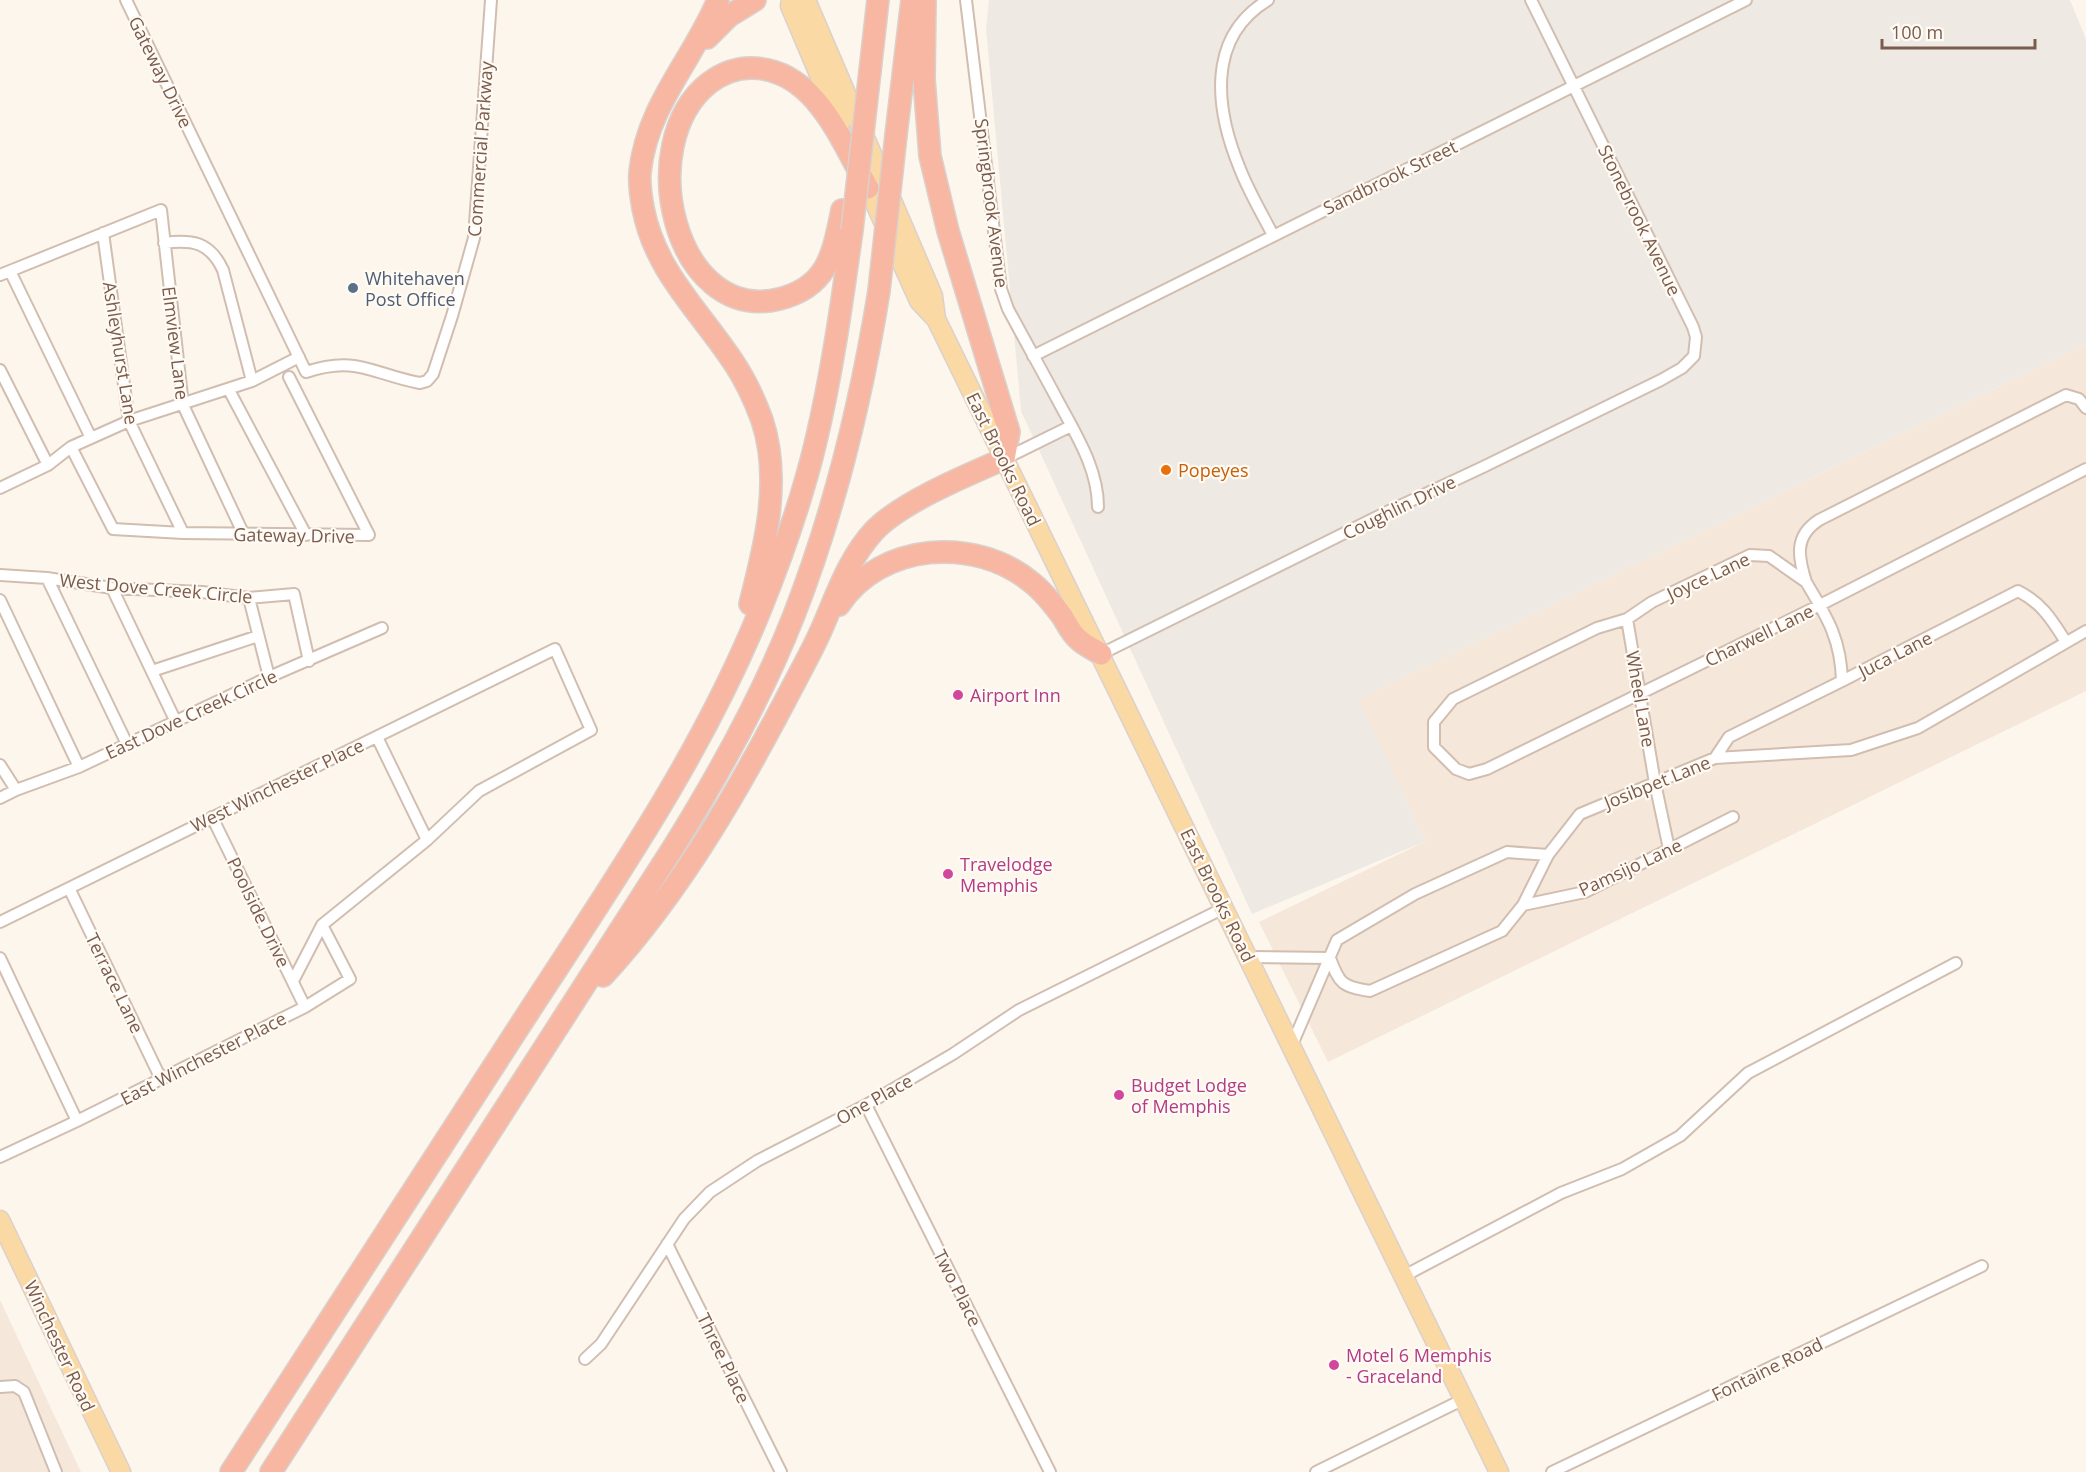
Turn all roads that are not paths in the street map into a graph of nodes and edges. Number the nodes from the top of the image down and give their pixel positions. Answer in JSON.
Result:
{"nodes":[{"id":1,"x":126,"y":0,"type":"edge"},
{"id":2,"x":491,"y":0,"type":"edge"},
{"id":3,"x":718,"y":0,"type":"edge"},
{"id":4,"x":755,"y":0,"type":"edge"},
{"id":5,"x":791,"y":0,"type":"edge"},
{"id":6,"x":806,"y":0,"type":"edge"},
{"id":7,"x":878,"y":0,"type":"edge"},
{"id":8,"x":912,"y":0,"type":"edge"},
{"id":9,"x":925,"y":0,"type":"edge"},
{"id":10,"x":966,"y":0,"type":"edge"},
{"id":11,"x":1268,"y":0,"type":"edge"},
{"id":12,"x":1531,"y":0,"type":"edge"},
{"id":13,"x":1746,"y":0,"type":"edge"},
{"id":14,"x":679,"y":73,"type":"junction"},
{"id":15,"x":1574,"y":86,"type":"junction"},
{"id":16,"x":860,"y":153,"type":"junction"},
{"id":17,"x":867,"y":188,"type":"junction"},
{"id":18,"x":103,"y":233,"type":"junction"},
{"id":19,"x":1273,"y":235,"type":"junction"},
{"id":20,"x":164,"y":243,"type":"junction"},
{"id":21,"x":5,"y":273,"type":"edge"},
{"id":22,"x":936,"y":319,"type":"junction"},
{"id":23,"x":1034,"y":356,"type":"junction"},
{"id":24,"x":1694,"y":356,"type":"joint"},
{"id":25,"x":299,"y":357,"type":"junction"},
{"id":26,"x":0,"y":370,"type":"edge"},
{"id":27,"x":306,"y":372,"type":"joint"},
{"id":28,"x":289,"y":377,"type":"dead end"},
{"id":29,"x":252,"y":381,"type":"junction"},
{"id":30,"x":229,"y":390,"type":"junction"},
{"id":31,"x":183,"y":405,"type":"junction"},
{"id":32,"x":2086,"y":408,"type":"edge"},
{"id":33,"x":129,"y":421,"type":"junction"},
{"id":34,"x":1071,"y":426,"type":"junction"},
{"id":35,"x":91,"y":438,"type":"junction"},
{"id":36,"x":70,"y":447,"type":"junction"},
{"id":37,"x":1004,"y":459,"type":"junction"},
{"id":38,"x":48,"y":465,"type":"junction"},
{"id":39,"x":2086,"y":468,"type":"edge"},
{"id":40,"x":0,"y":488,"type":"edge"},
{"id":41,"x":1098,"y":507,"type":"dead end"},
{"id":42,"x":183,"y":533,"type":"junction"},
{"id":43,"x":244,"y":535,"type":"junction"},
{"id":44,"x":306,"y":535,"type":"junction"},
{"id":45,"x":0,"y":575,"type":"edge"},
{"id":46,"x":47,"y":578,"type":"junction"},
{"id":47,"x":1806,"y":582,"type":"junction"},
{"id":48,"x":112,"y":588,"type":"junction"},
{"id":49,"x":249,"y":598,"type":"junction"},
{"id":50,"x":0,"y":600,"type":"edge"},
{"id":51,"x":1820,"y":605,"type":"junction"},
{"id":52,"x":1627,"y":619,"type":"junction"},
{"id":53,"x":382,"y":628,"type":"dead end"},
{"id":54,"x":2086,"y":631,"type":"edge"},
{"id":55,"x":258,"y":636,"type":"junction"},
{"id":56,"x":819,"y":636,"type":"junction"},
{"id":57,"x":2066,"y":642,"type":"junction"},
{"id":58,"x":1101,"y":654,"type":"junction"},
{"id":59,"x":309,"y":661,"type":"junction"},
{"id":60,"x":152,"y":671,"type":"junction"},
{"id":61,"x":269,"y":677,"type":"junction"},
{"id":62,"x":730,"y":678,"type":"junction"},
{"id":63,"x":1842,"y":681,"type":"junction"},
{"id":64,"x":1639,"y":694,"type":"junction"},
{"id":65,"x":176,"y":722,"type":"junction"},
{"id":66,"x":377,"y":736,"type":"junction"},
{"id":67,"x":127,"y":744,"type":"junction"},
{"id":68,"x":1434,"y":747,"type":"joint"},
{"id":69,"x":1715,"y":758,"type":"junction"},
{"id":70,"x":0,"y":765,"type":"edge"},
{"id":71,"x":79,"y":767,"type":"junction"},
{"id":72,"x":1655,"y":783,"type":"junction"},
{"id":73,"x":16,"y":790,"type":"junction"},
{"id":74,"x":0,"y":798,"type":"edge"},
{"id":75,"x":212,"y":817,"type":"junction"},
{"id":76,"x":1733,"y":817,"type":"dead end"},
{"id":77,"x":427,"y":840,"type":"junction"},
{"id":78,"x":1669,"y":849,"type":"junction"},
{"id":79,"x":1548,"y":855,"type":"junction"},
{"id":80,"x":69,"y":888,"type":"junction"},
{"id":81,"x":1523,"y":905,"type":"junction"},
{"id":82,"x":1224,"y":908,"type":"junction"},
{"id":83,"x":0,"y":922,"type":"edge"},
{"id":84,"x":322,"y":925,"type":"junction"},
{"id":85,"x":1248,"y":957,"type":"junction"},
{"id":86,"x":0,"y":958,"type":"edge"},
{"id":87,"x":1329,"y":958,"type":"junction"},
{"id":88,"x":1956,"y":963,"type":"dead end"},
{"id":89,"x":293,"y":981,"type":"junction"},
{"id":90,"x":305,"y":1006,"type":"junction"},
{"id":91,"x":566,"y":1016,"type":"junction"},
{"id":92,"x":1291,"y":1047,"type":"junction"},
{"id":93,"x":161,"y":1079,"type":"junction"},
{"id":94,"x":866,"y":1105,"type":"junction"},
{"id":95,"x":77,"y":1121,"type":"junction"},
{"id":96,"x":0,"y":1157,"type":"edge"},
{"id":97,"x":0,"y":1220,"type":"edge"},
{"id":98,"x":668,"y":1244,"type":"junction"},
{"id":99,"x":1982,"y":1266,"type":"dead end"},
{"id":100,"x":1404,"y":1276,"type":"junction"},
{"id":101,"x":585,"y":1359,"type":"dead end"},
{"id":102,"x":0,"y":1387,"type":"edge"},
{"id":103,"x":1464,"y":1399,"type":"junction"},
{"id":104,"x":56,"y":1472,"type":"edge"},
{"id":105,"x":121,"y":1472,"type":"edge"},
{"id":106,"x":231,"y":1472,"type":"edge"},
{"id":107,"x":271,"y":1472,"type":"edge"},
{"id":108,"x":781,"y":1472,"type":"edge"},
{"id":109,"x":1050,"y":1472,"type":"edge"},
{"id":110,"x":1316,"y":1472,"type":"edge"},
{"id":111,"x":1499,"y":1472,"type":"edge"},
{"id":112,"x":1552,"y":1472,"type":"edge"}],
"edges":[{"from":1,"to":25,"type":"street","name":"Gateway Drive"},
{"from":2,"to":27,"type":"street","name":"Commercial Parkway"},
{"from":3,"to":14,"type":"highway"},
{"from":4,"to":14,"type":"highway"},
{"from":5,"to":17,"type":"main road","name":"East Brooks Road"},
{"from":6,"to":22,"type":"main road","name":"East Brooks Road"},
{"from":7,"to":16,"type":"highway","bridge":true},
{"from":8,"to":91,"type":"highway","bridge":true},
{"from":9,"to":37,"type":"highway"},
{"from":10,"to":23,"type":"street","name":"Springbrook Avenue"},
{"from":11,"to":19,"type":"street"},
{"from":12,"to":15,"type":"street","name":"Stonebrook Avenue"},
{"from":13,"to":15,"type":"street","name":"Sandbrook Street"},
{"from":14,"to":62,"type":"highway"},
{"from":15,"to":19,"type":"street","name":"Sandbrook Street"},
{"from":15,"to":24,"type":"street","name":"Stonebrook Avenue"},
{"from":16,"to":17,"type":"highway"},
{"from":16,"to":62,"type":"highway","bridge":true},
{"from":17,"to":22,"type":"main road","name":"East Brooks Road"},
{"from":18,"to":20,"type":"street","name":"Elmview Lane"},
{"from":18,"to":21,"type":"street"},
{"from":18,"to":33,"type":"street","name":"Ashleyhurst Lane"},
{"from":19,"to":23,"type":"street","name":"Sandbrook Street"},
{"from":20,"to":29,"type":"street"},
{"from":20,"to":31,"type":"street","name":"Elmview Lane"},
{"from":21,"to":35,"type":"street"},
{"from":22,"to":37,"type":"main road","name":"East Brooks Road"},
{"from":23,"to":34,"type":"street","name":"Springbrook Avenue"},
{"from":24,"to":58,"type":"street","name":"Coughlin Drive"},
{"from":25,"to":27,"type":"street","name":"Gateway Drive"},
{"from":25,"to":29,"type":"street"},
{"from":26,"to":38,"type":"street"},
{"from":28,"to":44,"type":"street","name":"Gateway Drive"},
{"from":29,"to":30,"type":"street"},
{"from":30,"to":31,"type":"street"},
{"from":30,"to":44,"type":"street"},
{"from":31,"to":33,"type":"street"},
{"from":31,"to":43,"type":"street","name":"Elmview Lane"},
{"from":32,"to":47,"type":"street"},
{"from":33,"to":35,"type":"street"},
{"from":33,"to":42,"type":"street","name":"Ashleyhurst Lane"},
{"from":34,"to":37,"type":"street"},
{"from":34,"to":41,"type":"street","name":"Springbrook Avenue"},
{"from":35,"to":36,"type":"street"},
{"from":36,"to":38,"type":"street"},
{"from":36,"to":42,"type":"street","name":"Gateway Drive"},
{"from":37,"to":56,"type":"highway"},
{"from":37,"to":58,"type":"main road","name":"East Brooks Road"},
{"from":38,"to":40,"type":"street"},
{"from":39,"to":51,"type":"street","name":"Charwell Lane"},
{"from":42,"to":43,"type":"street","name":"Gateway Drive"},
{"from":43,"to":44,"type":"street","name":"Gateway Drive"},
{"from":45,"to":46,"type":"street","name":"West Dove Creek Circle"},
{"from":46,"to":48,"type":"street","name":"West Dove Creek Circle"},
{"from":46,"to":67,"type":"street"},
{"from":47,"to":51,"type":"street"},
{"from":47,"to":52,"type":"street","name":"Joyce Lane"},
{"from":48,"to":49,"type":"street","name":"West Dove Creek Circle"},
{"from":48,"to":60,"type":"street"},
{"from":49,"to":55,"type":"street"},
{"from":49,"to":59,"type":"street","name":"West Dove Creek Circle"},
{"from":50,"to":71,"type":"street"},
{"from":51,"to":63,"type":"street"},
{"from":51,"to":64,"type":"street","name":"Charwell Lane"},
{"from":52,"to":64,"type":"street","name":"Wheel Lane"},
{"from":52,"to":68,"type":"street","name":"Joyce Lane"},
{"from":53,"to":59,"type":"street","name":"East Dove Creek Circle"},
{"from":54,"to":57,"type":"street","name":"Josibpet Lane"},
{"from":55,"to":60,"type":"street"},
{"from":55,"to":61,"type":"street"},
{"from":56,"to":58,"type":"highway"},
{"from":56,"to":91,"type":"highway"},
{"from":57,"to":63,"type":"street","name":"Juca Lane"},
{"from":57,"to":69,"type":"street","name":"Josibpet Lane"},
{"from":58,"to":82,"type":"main road","name":"East Brooks Road"},
{"from":59,"to":61,"type":"street","name":"East Dove Creek Circle"},
{"from":60,"to":65,"type":"street"},
{"from":61,"to":65,"type":"street","name":"East Dove Creek Circle"},
{"from":62,"to":106,"type":"highway"},
{"from":63,"to":69,"type":"street","name":"Juca Lane"},
{"from":64,"to":68,"type":"street","name":"Charwell Lane"},
{"from":64,"to":72,"type":"street","name":"Wheel Lane"},
{"from":65,"to":67,"type":"street","name":"East Dove Creek Circle"},
{"from":66,"to":75,"type":"street","name":"West Winchester Place"},
{"from":66,"to":77,"type":"street"},
{"from":66,"to":77,"type":"street","name":"West Winchester Place"},
{"from":67,"to":71,"type":"street","name":"East Dove Creek Circle"},
{"from":69,"to":72,"type":"street","name":"Josibpet Lane"},
{"from":70,"to":73,"type":"street"},
{"from":71,"to":73,"type":"street","name":"East Dove Creek Circle"},
{"from":72,"to":78,"type":"street","name":"Wheel Lane"},
{"from":72,"to":79,"type":"street","name":"Josibpet Lane"},
{"from":73,"to":74,"type":"street","name":"East Dove Creek Circle"},
{"from":75,"to":80,"type":"street","name":"West Winchester Place"},
{"from":75,"to":89,"type":"street","name":"Poolside Drive"},
{"from":76,"to":78,"type":"street","name":"Pamsijo Lane"},
{"from":77,"to":84,"type":"street"},
{"from":78,"to":81,"type":"street","name":"Pamsijo Lane"},
{"from":79,"to":81,"type":"street","name":"Josibpet Lane"},
{"from":79,"to":87,"type":"street"},
{"from":80,"to":83,"type":"street","name":"West Winchester Place"},
{"from":80,"to":93,"type":"street","name":"Terrace Lane"},
{"from":81,"to":87,"type":"street","name":"Josibpet Lane"},
{"from":82,"to":85,"type":"main road","name":"East Brooks Road"},
{"from":82,"to":94,"type":"street","name":"One Place"},
{"from":84,"to":89,"type":"street"},
{"from":84,"to":90,"type":"street","name":"East Winchester Place"},
{"from":85,"to":87,"type":"street"},
{"from":85,"to":92,"type":"main road","name":"East Brooks Road"},
{"from":86,"to":95,"type":"street"},
{"from":87,"to":92,"type":"street"},
{"from":88,"to":100,"type":"street"},
{"from":89,"to":90,"type":"street","name":"Poolside Drive"},
{"from":90,"to":93,"type":"street","name":"East Winchester Place"},
{"from":91,"to":107,"type":"highway"},
{"from":92,"to":100,"type":"main road","name":"East Brooks Road"},
{"from":93,"to":95,"type":"street","name":"East Winchester Place"},
{"from":94,"to":98,"type":"street","name":"One Place"},
{"from":94,"to":109,"type":"street","name":"Two Place"},
{"from":95,"to":96,"type":"street","name":"East Winchester Place"},
{"from":97,"to":105,"type":"main road","name":"Winchester Road"},
{"from":98,"to":101,"type":"street","name":"One Place"},
{"from":98,"to":108,"type":"street","name":"Three Place"},
{"from":99,"to":112,"type":"street","name":"Fontaine Road"},
{"from":100,"to":103,"type":"main road","name":"East Brooks Road"},
{"from":102,"to":104,"type":"street"},
{"from":103,"to":110,"type":"street"},
{"from":103,"to":111,"type":"main road","name":"East Brooks Road"}]}
